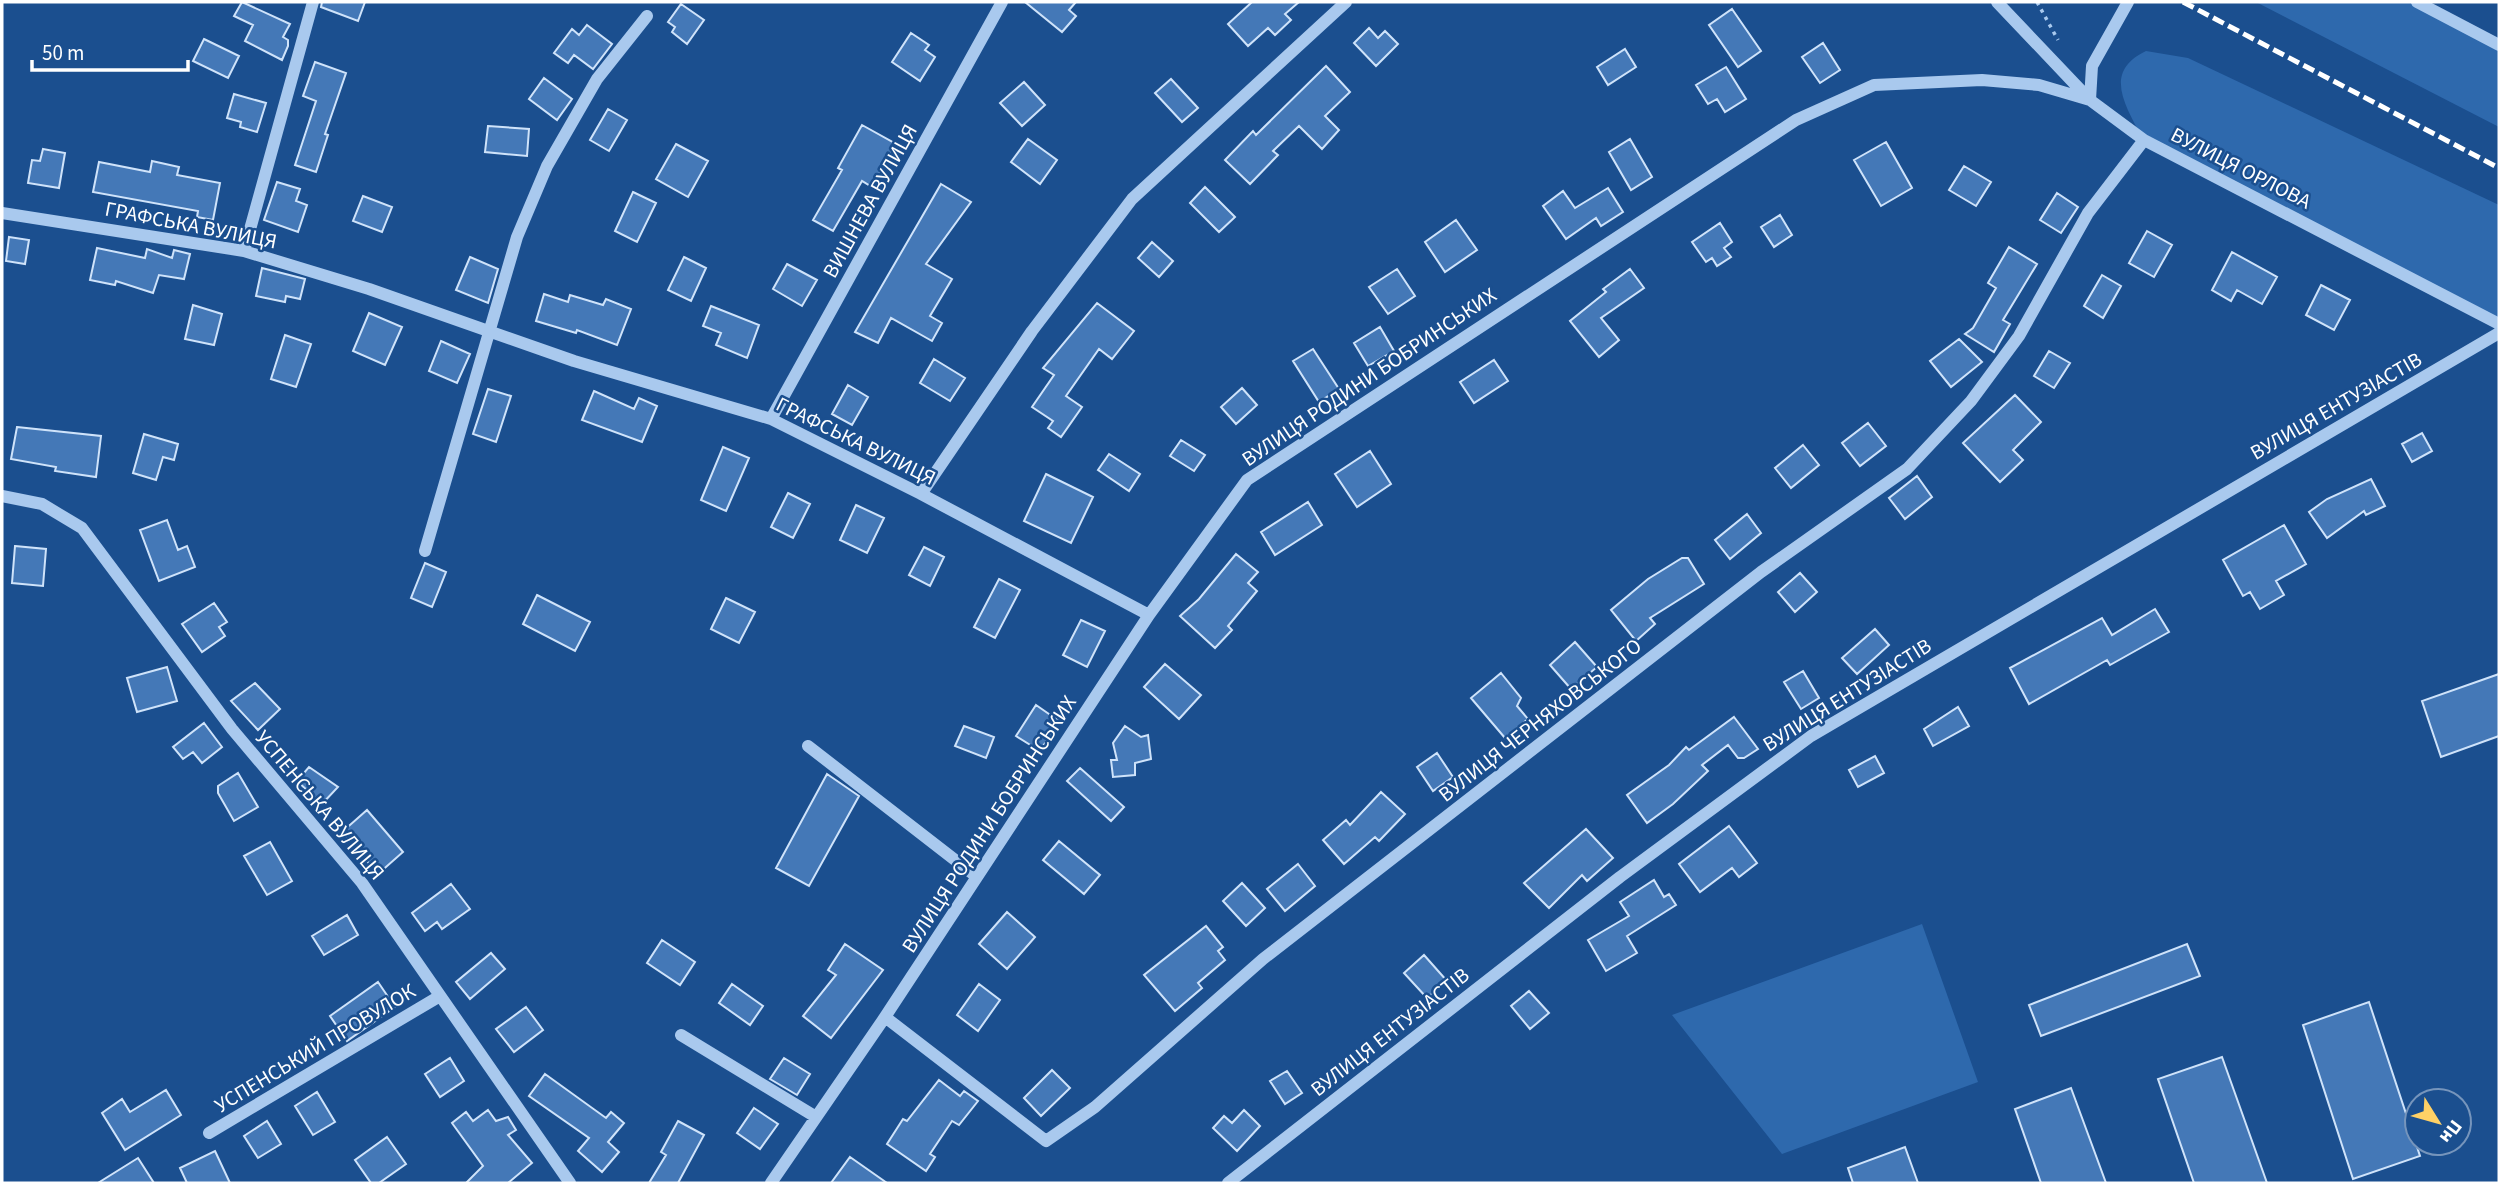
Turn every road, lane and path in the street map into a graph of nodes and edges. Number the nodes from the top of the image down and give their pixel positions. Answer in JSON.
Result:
{"nodes":[{"id":1,"x":313,"y":2,"type":"edge"},
{"id":2,"x":1002,"y":2,"type":"edge"},
{"id":3,"x":1346,"y":2,"type":"edge"},
{"id":4,"x":1997,"y":2,"type":"edge"},
{"id":5,"x":2128,"y":2,"type":"edge"},
{"id":6,"x":2417,"y":2,"type":"edge"},
{"id":7,"x":647,"y":16,"type":"dead end"},
{"id":8,"x":2499,"y":45,"type":"edge"},
{"id":9,"x":2090,"y":100,"type":"junction"},
{"id":10,"x":2144,"y":140,"type":"junction"},
{"id":11,"x":2,"y":213,"type":"edge"},
{"id":12,"x":244,"y":251,"type":"junction"},
{"id":13,"x":2499,"y":324,"type":"edge"},
{"id":14,"x":2499,"y":332,"type":"edge"},
{"id":15,"x":488,"y":334,"type":"junction"},
{"id":16,"x":771,"y":419,"type":"junction"},
{"id":17,"x":921,"y":494,"type":"junction"},
{"id":18,"x":2,"y":496,"type":"edge"},
{"id":19,"x":425,"y":551,"type":"dead end"},
{"id":20,"x":1149,"y":615,"type":"junction"},
{"id":21,"x":808,"y":746,"type":"dead end"},
{"id":22,"x":977,"y":877,"type":"junction"},
{"id":23,"x":440,"y":996,"type":"junction"},
{"id":24,"x":885,"y":1017,"type":"junction"},
{"id":25,"x":681,"y":1035,"type":"dead end"},
{"id":26,"x":816,"y":1117,"type":"junction"},
{"id":27,"x":209,"y":1133,"type":"dead end"},
{"id":28,"x":570,"y":1183,"type":"edge"},
{"id":29,"x":771,"y":1183,"type":"edge"},
{"id":30,"x":1228,"y":1183,"type":"edge"}],
"edges":[{"from":1,"to":12,"type":"street"},
{"from":2,"to":16,"type":"street","name":"ВИШНЕВА ВУЛИЦЯ"},
{"from":3,"to":17,"type":"street"},
{"from":4,"to":9,"type":"street","name":"ВУЛИЦЯ ОРЛОВА"},
{"from":5,"to":9,"type":"street"},
{"from":6,"to":8,"type":"street"},
{"from":7,"to":15,"type":"street"},
{"from":9,"to":10,"type":"street","name":"ВУЛИЦЯ ОРЛОВА"},
{"from":9,"to":20,"type":"street","name":"ВУЛИЦЯ РОДИНИ БОБРИНСЬКИХ"},
{"from":10,"to":13,"type":"street","name":"ВУЛИЦЯ ОРЛОВА"},
{"from":10,"to":24,"type":"street","name":"ВУЛИЦЯ ЧЕРНЯХОВСЬКОГО"},
{"from":11,"to":12,"type":"street","name":"ГРАФСЬКА ВУЛИЦЯ"},
{"from":12,"to":15,"type":"street","name":"ГРАФСЬКА ВУЛИЦЯ"},
{"from":14,"to":30,"type":"street","name":"ВУЛИЦЯ ЕНТУЗІАСТІВ"},
{"from":15,"to":16,"type":"street","name":"ГРАФСЬКА ВУЛИЦЯ"},
{"from":15,"to":19,"type":"street"},
{"from":16,"to":17,"type":"street","name":"ГРАФСЬКА ВУЛИЦЯ"},
{"from":17,"to":20,"type":"street","name":"ГРАФСЬКА ВУЛИЦЯ"},
{"from":18,"to":23,"type":"street","name":"УСПЕНСЬКА ВУЛИЦЯ"},
{"from":20,"to":22,"type":"street","name":"ВУЛИЦЯ РОДИНИ БОБРИНСЬКИХ"},
{"from":21,"to":22,"type":"street"},
{"from":22,"to":24,"type":"street","name":"ВУЛИЦЯ РОДИНИ БОБРИНСЬКИХ"},
{"from":23,"to":27,"type":"street","name":"УСПЕНСЬКИЙ ПРОВУЛОК"},
{"from":23,"to":28,"type":"street","name":"УСПЕНСЬКА ВУЛИЦЯ"},
{"from":24,"to":26,"type":"street","name":"ВУЛИЦЯ РОДИНИ БОБРИНСЬКИХ"},
{"from":25,"to":26,"type":"street"},
{"from":26,"to":29,"type":"street","name":"ВУЛИЦЯ РОДИНИ БОБРИНСЬКИХ"}]}
